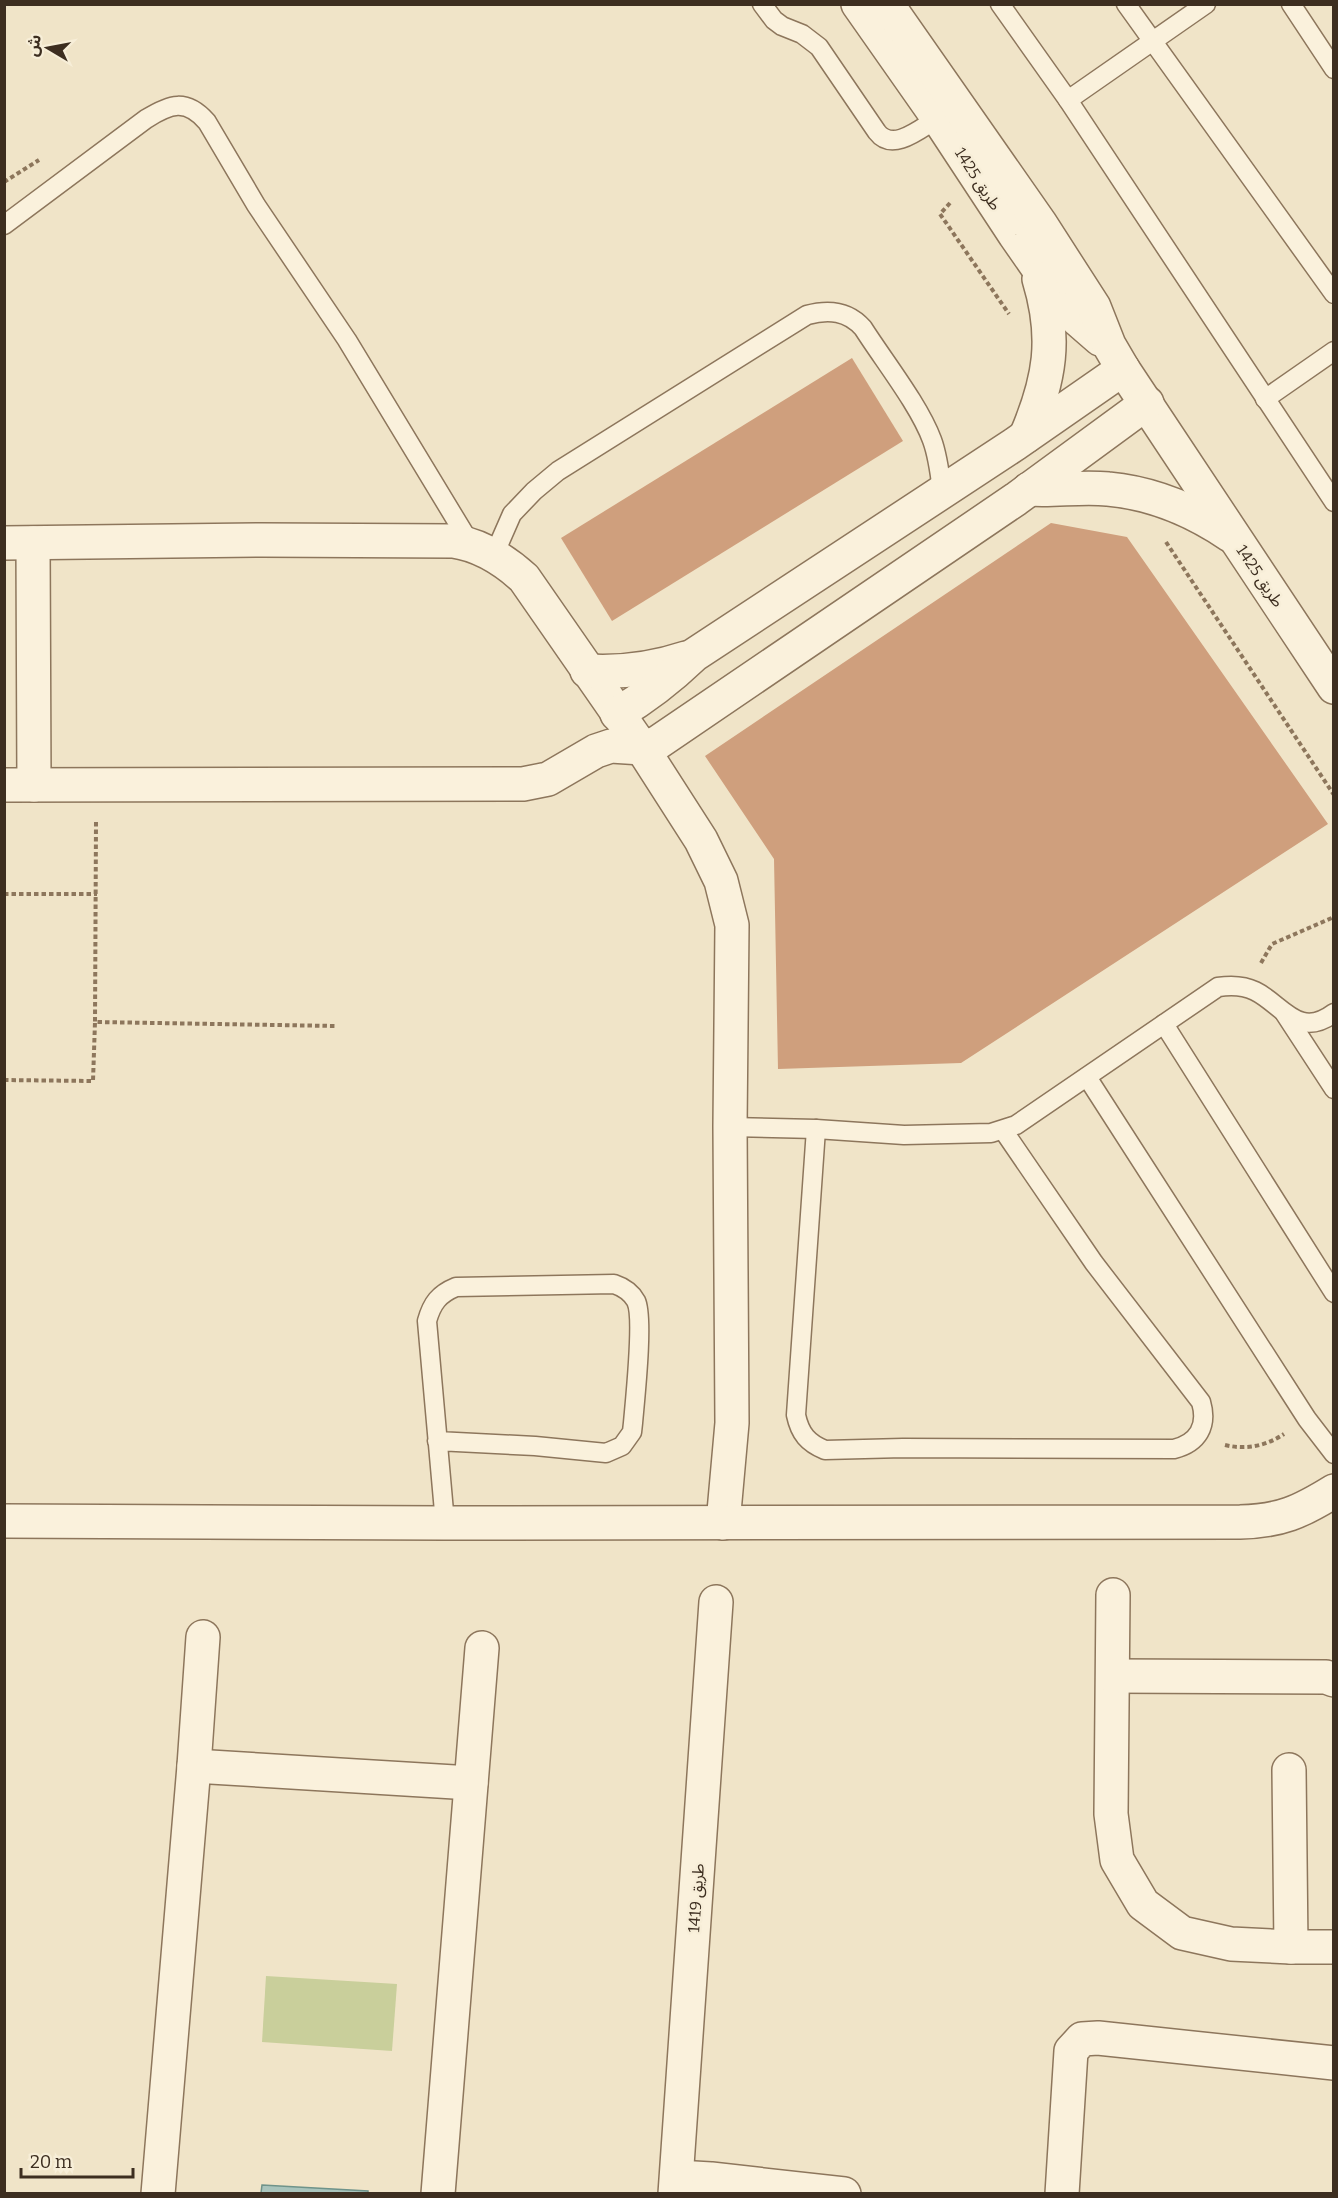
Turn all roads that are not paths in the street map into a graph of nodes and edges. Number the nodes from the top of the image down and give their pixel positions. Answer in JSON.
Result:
{"nodes":[{"id":1,"x":762,"y":4,"type":"edge"},
{"id":2,"x":858,"y":4,"type":"edge"},
{"id":3,"x":887,"y":4,"type":"edge"},
{"id":4,"x":1000,"y":4,"type":"edge"},
{"id":5,"x":1126,"y":4,"type":"edge"},
{"id":6,"x":1206,"y":4,"type":"edge"},
{"id":7,"x":1291,"y":4,"type":"edge"},
{"id":8,"x":1154,"y":42,"type":"junction"},
{"id":9,"x":1334,"y":69,"type":"edge"},
{"id":10,"x":1068,"y":100,"type":"junction"},
{"id":11,"x":938,"y":118,"type":"junction"},
{"id":12,"x":4,"y":225,"type":"edge"},
{"id":13,"x":1034,"y":263,"type":"junction"},
{"id":14,"x":1334,"y":294,"type":"edge"},
{"id":15,"x":1334,"y":351,"type":"edge"},
{"id":16,"x":1116,"y":357,"type":"junction"},
{"id":17,"x":1264,"y":399,"type":"junction"},
{"id":18,"x":1147,"y":403,"type":"junction"},
{"id":19,"x":1026,"y":436,"type":"junction"},
{"id":20,"x":989,"y":460,"type":"junction"},
{"id":21,"x":942,"y":491,"type":"junction"},
{"id":22,"x":1022,"y":494,"type":"junction"},
{"id":23,"x":1334,"y":502,"type":"edge"},
{"id":24,"x":1236,"y":539,"type":"junction"},
{"id":25,"x":19,"y":543,"type":"edge"},
{"id":26,"x":482,"y":549,"type":"junction"},
{"id":27,"x":694,"y":655,"type":"junction"},
{"id":28,"x":587,"y":671,"type":"junction"},
{"id":29,"x":1334,"y":687,"type":"edge"},
{"id":30,"x":618,"y":714,"type":"junction"},
{"id":31,"x":642,"y":748,"type":"junction"},
{"id":32,"x":20,"y":785,"type":"edge"},
{"id":33,"x":1334,"y":1013,"type":"edge"},
{"id":34,"x":1285,"y":1014,"type":"junction"},
{"id":35,"x":1164,"y":1023,"type":"junction"},
{"id":36,"x":1087,"y":1077,"type":"junction"},
{"id":37,"x":1334,"y":1089,"type":"edge"},
{"id":38,"x":730,"y":1127,"type":"junction"},
{"id":39,"x":816,"y":1129,"type":"junction"},
{"id":40,"x":1003,"y":1130,"type":"junction"},
{"id":41,"x":1334,"y":1293,"type":"edge"},
{"id":42,"x":437,"y":1441,"type":"junction"},
{"id":43,"x":1334,"y":1454,"type":"edge"},
{"id":44,"x":1334,"y":1491,"type":"edge"},
{"id":45,"x":4,"y":1521,"type":"edge"},
{"id":46,"x":445,"y":1523,"type":"junction"},
{"id":47,"x":723,"y":1523,"type":"junction"},
{"id":48,"x":1113,"y":1595,"type":"dead end"},
{"id":49,"x":716,"y":1602,"type":"dead end"},
{"id":50,"x":202,"y":1637,"type":"dead end"},
{"id":51,"x":482,"y":1648,"type":"dead end"},
{"id":52,"x":1113,"y":1676,"type":"junction"},
{"id":53,"x":1334,"y":1680,"type":"edge"},
{"id":54,"x":194,"y":1766,"type":"junction"},
{"id":55,"x":1288,"y":1770,"type":"dead end"},
{"id":56,"x":471,"y":1783,"type":"junction"},
{"id":57,"x":1291,"y":1947,"type":"junction"},
{"id":58,"x":1334,"y":1947,"type":"edge"},
{"id":59,"x":1334,"y":2063,"type":"edge"},
{"id":60,"x":676,"y":2185,"type":"edge"},
{"id":61,"x":158,"y":2193,"type":"edge"},
{"id":62,"x":438,"y":2193,"type":"edge"},
{"id":63,"x":842,"y":2193,"type":"edge"},
{"id":64,"x":1062,"y":2193,"type":"edge"}],
"edges":[{"from":1,"to":11,"type":"lane"},
{"from":2,"to":11,"type":"street","name":"طريق 1425"},
{"from":3,"to":16,"type":"street","name":"طريق 1425"},
{"from":4,"to":10,"type":"lane"},
{"from":5,"to":8,"type":"lane"},
{"from":6,"to":8,"type":"lane"},
{"from":7,"to":9,"type":"lane"},
{"from":8,"to":10,"type":"lane"},
{"from":8,"to":14,"type":"lane"},
{"from":10,"to":17,"type":"lane"},
{"from":11,"to":13,"type":"street","name":"طريق 1425"},
{"from":12,"to":26,"type":"lane"},
{"from":13,"to":16,"type":"street","name":"طريق 1425"},
{"from":13,"to":19,"type":"street"},
{"from":15,"to":17,"type":"lane"},
{"from":16,"to":18,"type":"street","name":"طريق 1425"},
{"from":16,"to":19,"type":"street"},
{"from":17,"to":23,"type":"lane"},
{"from":18,"to":22,"type":"street"},
{"from":18,"to":24,"type":"street","name":"طريق 1425"},
{"from":19,"to":20,"type":"street"},
{"from":20,"to":21,"type":"street"},
{"from":20,"to":22,"type":"street"},
{"from":21,"to":26,"type":"lane"},
{"from":21,"to":27,"type":"street"},
{"from":22,"to":24,"type":"street"},
{"from":22,"to":31,"type":"street"},
{"from":24,"to":29,"type":"street","name":"طريق 1425"},
{"from":25,"to":26,"type":"street"},
{"from":25,"to":32,"type":"street"},
{"from":26,"to":28,"type":"street"},
{"from":27,"to":28,"type":"street"},
{"from":27,"to":30,"type":"street"},
{"from":28,"to":30,"type":"street"},
{"from":30,"to":31,"type":"street"},
{"from":31,"to":32,"type":"street"},
{"from":31,"to":38,"type":"street"},
{"from":33,"to":34,"type":"lane"},
{"from":34,"to":35,"type":"lane"},
{"from":34,"to":37,"type":"lane"},
{"from":35,"to":36,"type":"lane"},
{"from":35,"to":41,"type":"lane"},
{"from":36,"to":40,"type":"lane"},
{"from":36,"to":43,"type":"lane"},
{"from":38,"to":39,"type":"lane"},
{"from":38,"to":47,"type":"street"},
{"from":39,"to":40,"type":"lane"},
{"from":39,"to":40,"type":"lane"},
{"from":42,"to":42,"type":"lane"},
{"from":42,"to":46,"type":"lane"},
{"from":44,"to":47,"type":"street"},
{"from":45,"to":46,"type":"street"},
{"from":46,"to":47,"type":"street"},
{"from":48,"to":52,"type":"street"},
{"from":49,"to":60,"type":"street","name":"طريق 1419"},
{"from":50,"to":54,"type":"street"},
{"from":51,"to":56,"type":"street"},
{"from":52,"to":53,"type":"street"},
{"from":52,"to":57,"type":"street"},
{"from":54,"to":56,"type":"street"},
{"from":54,"to":61,"type":"street"},
{"from":55,"to":57,"type":"street"},
{"from":56,"to":62,"type":"street"},
{"from":57,"to":58,"type":"street"},
{"from":59,"to":64,"type":"street"},
{"from":60,"to":63,"type":"street"}]}
